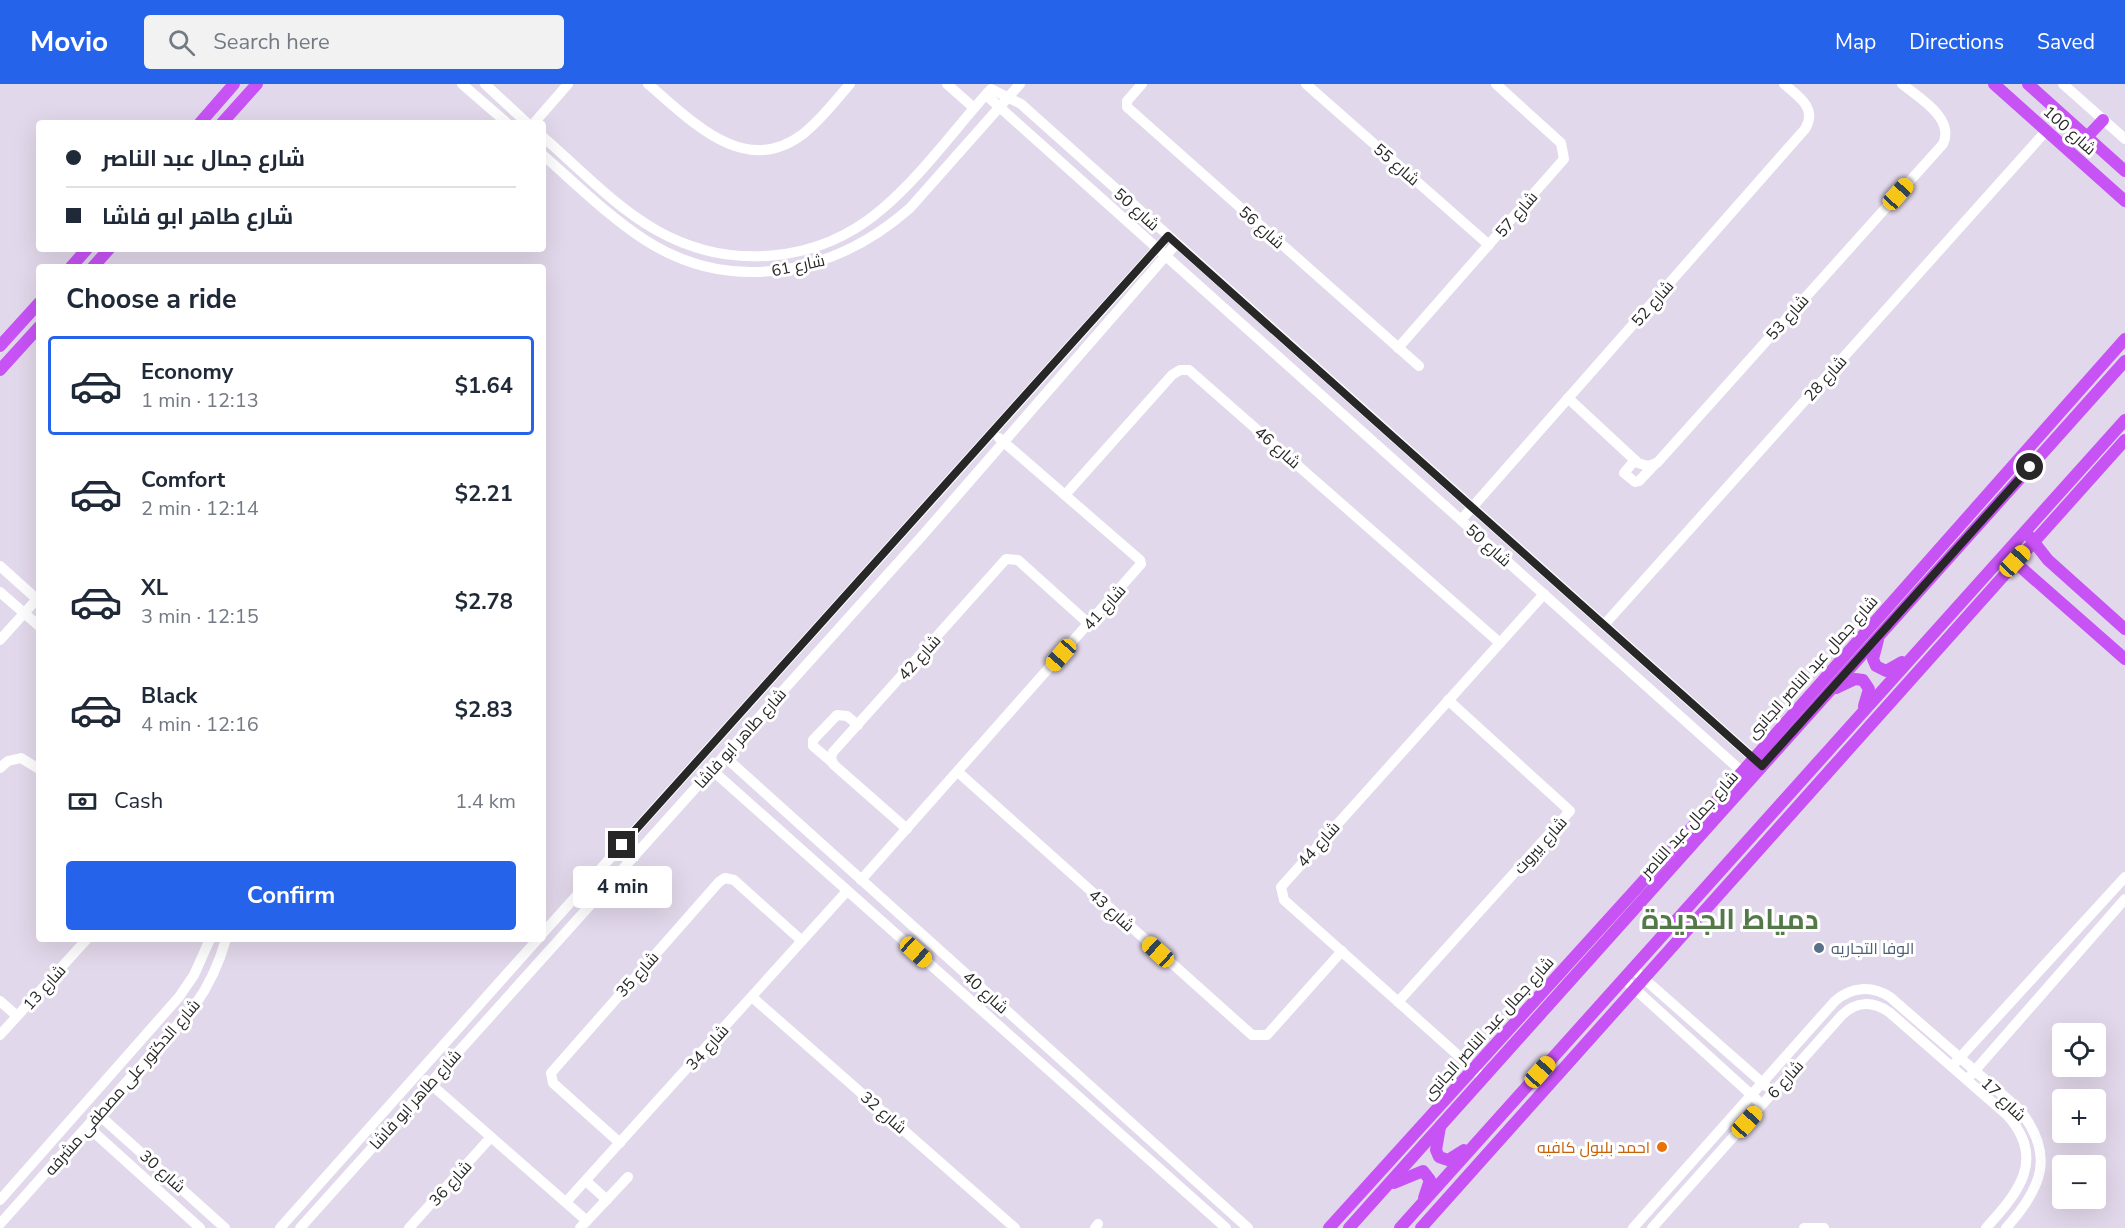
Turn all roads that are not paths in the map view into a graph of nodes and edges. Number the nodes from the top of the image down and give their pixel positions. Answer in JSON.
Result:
{"nodes":[{"id":1,"x":234,"y":84,"type":"edge"},
{"id":2,"x":257,"y":84,"type":"edge"},
{"id":3,"x":462,"y":84,"type":"edge"},
{"id":4,"x":568,"y":84,"type":"edge"},
{"id":5,"x":648,"y":84,"type":"edge"},
{"id":6,"x":850,"y":84,"type":"edge"},
{"id":7,"x":947,"y":84,"type":"edge"},
{"id":8,"x":1020,"y":84,"type":"edge"},
{"id":9,"x":1142,"y":84,"type":"edge"},
{"id":10,"x":1306,"y":84,"type":"edge"},
{"id":11,"x":1496,"y":84,"type":"edge"},
{"id":12,"x":1784,"y":84,"type":"edge"},
{"id":13,"x":1902,"y":84,"type":"edge"},
{"id":14,"x":1994,"y":84,"type":"edge"},
{"id":15,"x":2028,"y":84,"type":"edge"},
{"id":16,"x":2064,"y":84,"type":"edge"},
{"id":17,"x":490,"y":86,"type":"edge"},
{"id":18,"x":991,"y":89,"type":"edge"},
{"id":19,"x":1008,"y":97,"type":"junction"},
{"id":20,"x":480,"y":100,"type":"junction"},
{"id":21,"x":999,"y":107,"type":"junction"},
{"id":22,"x":974,"y":108,"type":"junction"},
{"id":23,"x":203,"y":120,"type":"edge"},
{"id":24,"x":225,"y":120,"type":"edge"},
{"id":25,"x":503,"y":120,"type":"edge"},
{"id":26,"x":524,"y":120,"type":"edge"},
{"id":27,"x":537,"y":120,"type":"edge"},
{"id":28,"x":2103,"y":120,"type":"junction"},
{"id":29,"x":2046,"y":131,"type":"junction"},
{"id":30,"x":2087,"y":137,"type":"junction"},
{"id":31,"x":2125,"y":139,"type":"edge"},
{"id":32,"x":546,"y":140,"type":"edge"},
{"id":33,"x":546,"y":158,"type":"edge"},
{"id":34,"x":2125,"y":171,"type":"edge"},
{"id":35,"x":2125,"y":201,"type":"edge"},
{"id":36,"x":620,"y":204,"type":"junction"},
{"id":37,"x":611,"y":215,"type":"junction"},
{"id":38,"x":1172,"y":240,"type":"junction"},
{"id":39,"x":1489,"y":245,"type":"junction"},
{"id":40,"x":84,"y":252,"type":"edge"},
{"id":41,"x":106,"y":252,"type":"edge"},
{"id":42,"x":1162,"y":252,"type":"junction"},
{"id":43,"x":74,"y":264,"type":"edge"},
{"id":44,"x":96,"y":264,"type":"edge"},
{"id":45,"x":36,"y":306,"type":"edge"},
{"id":46,"x":36,"y":330,"type":"edge"},
{"id":47,"x":2125,"y":339,"type":"edge"},
{"id":48,"x":0,"y":346,"type":"edge"},
{"id":49,"x":1398,"y":348,"type":"junction"},
{"id":50,"x":2125,"y":361,"type":"edge"},
{"id":51,"x":1419,"y":366,"type":"dead end"},
{"id":52,"x":0,"y":370,"type":"edge"},
{"id":53,"x":1568,"y":398,"type":"junction"},
{"id":54,"x":2125,"y":420,"type":"edge"},
{"id":55,"x":992,"y":433,"type":"junction"},
{"id":56,"x":2125,"y":440,"type":"edge"},
{"id":57,"x":1004,"y":442,"type":"junction"},
{"id":58,"x":1635,"y":460,"type":"junction"},
{"id":59,"x":1657,"y":463,"type":"junction"},
{"id":60,"x":1065,"y":495,"type":"junction"},
{"id":61,"x":1472,"y":507,"type":"junction"},
{"id":62,"x":1971,"y":512,"type":"junction"},
{"id":63,"x":1461,"y":520,"type":"junction"},
{"id":64,"x":1982,"y":520,"type":"junction"},
{"id":65,"x":2029,"y":537,"type":"junction"},
{"id":66,"x":2010,"y":557,"type":"junction"},
{"id":67,"x":0,"y":567,"type":"edge"},
{"id":68,"x":0,"y":592,"type":"edge"},
{"id":69,"x":1544,"y":594,"type":"junction"},
{"id":70,"x":36,"y":598,"type":"edge"},
{"id":71,"x":36,"y":602,"type":"edge"},
{"id":72,"x":24,"y":613,"type":"junction"},
{"id":73,"x":36,"y":623,"type":"edge"},
{"id":74,"x":1089,"y":624,"type":"junction"},
{"id":75,"x":1604,"y":625,"type":"junction"},
{"id":76,"x":2125,"y":629,"type":"edge"},
{"id":77,"x":1879,"y":635,"type":"junction"},
{"id":78,"x":0,"y":640,"type":"edge"},
{"id":79,"x":1500,"y":643,"type":"junction"},
{"id":80,"x":1914,"y":656,"type":"junction"},
{"id":81,"x":2125,"y":659,"type":"edge"},
{"id":82,"x":1830,"y":692,"type":"junction"},
{"id":83,"x":1448,"y":700,"type":"junction"},
{"id":84,"x":1858,"y":718,"type":"junction"},
{"id":85,"x":858,"y":725,"type":"junction"},
{"id":86,"x":724,"y":756,"type":"junction"},
{"id":87,"x":1758,"y":762,"type":"junction"},
{"id":88,"x":833,"y":764,"type":"junction"},
{"id":89,"x":1,"y":766,"type":"edge"},
{"id":90,"x":36,"y":767,"type":"edge"},
{"id":91,"x":712,"y":770,"type":"junction"},
{"id":92,"x":958,"y":772,"type":"junction"},
{"id":93,"x":1746,"y":776,"type":"junction"},
{"id":94,"x":1784,"y":800,"type":"junction"},
{"id":95,"x":1796,"y":809,"type":"junction"},
{"id":96,"x":907,"y":829,"type":"junction"},
{"id":97,"x":2125,"y":877,"type":"edge"},
{"id":98,"x":861,"y":880,"type":"junction"},
{"id":99,"x":848,"y":891,"type":"junction"},
{"id":100,"x":2125,"y":898,"type":"edge"},
{"id":101,"x":546,"y":930,"type":"edge"},
{"id":102,"x":802,"y":940,"type":"junction"},
{"id":103,"x":84,"y":942,"type":"edge"},
{"id":104,"x":209,"y":942,"type":"edge"},
{"id":105,"x":225,"y":942,"type":"edge"},
{"id":106,"x":535,"y":942,"type":"edge"},
{"id":107,"x":1342,"y":951,"type":"junction"},
{"id":108,"x":1633,"y":969,"type":"junction"},
{"id":109,"x":1644,"y":978,"type":"junction"},
{"id":110,"x":1624,"y":979,"type":"junction"},
{"id":111,"x":1634,"y":988,"type":"junction"},
{"id":112,"x":752,"y":997,"type":"junction"},
{"id":113,"x":1890,"y":997,"type":"joint"},
{"id":114,"x":0,"y":1000,"type":"edge"},
{"id":115,"x":1398,"y":1002,"type":"junction"},
{"id":116,"x":17,"y":1016,"type":"junction"},
{"id":117,"x":1909,"y":1030,"type":"joint"},
{"id":118,"x":0,"y":1035,"type":"edge"},
{"id":119,"x":1960,"y":1058,"type":"junction"},
{"id":120,"x":1952,"y":1067,"type":"junction"},
{"id":121,"x":118,"y":1068,"type":"junction"},
{"id":122,"x":1473,"y":1069,"type":"junction"},
{"id":123,"x":1975,"y":1071,"type":"junction"},
{"id":124,"x":1750,"y":1072,"type":"junction"},
{"id":125,"x":418,"y":1074,"type":"junction"},
{"id":126,"x":1483,"y":1077,"type":"junction"},
{"id":127,"x":129,"y":1078,"type":"junction"},
{"id":128,"x":1967,"y":1080,"type":"junction"},
{"id":129,"x":430,"y":1083,"type":"junction"},
{"id":130,"x":1762,"y":1083,"type":"junction"},
{"id":131,"x":1739,"y":1084,"type":"junction"},
{"id":132,"x":1773,"y":1092,"type":"junction"},
{"id":133,"x":1751,"y":1095,"type":"junction"},
{"id":134,"x":1762,"y":1105,"type":"junction"},
{"id":135,"x":99,"y":1115,"type":"junction"},
{"id":136,"x":1440,"y":1125,"type":"junction"},
{"id":137,"x":88,"y":1127,"type":"junction"},
{"id":138,"x":491,"y":1137,"type":"junction"},
{"id":139,"x":1480,"y":1140,"type":"junction"},
{"id":140,"x":620,"y":1143,"type":"junction"},
{"id":141,"x":628,"y":1177,"type":"dead end"},
{"id":142,"x":0,"y":1180,"type":"edge"},
{"id":143,"x":586,"y":1181,"type":"junction"},
{"id":144,"x":1387,"y":1186,"type":"junction"},
{"id":145,"x":10,"y":1189,"type":"junction"},
{"id":146,"x":0,"y":1200,"type":"edge"},
{"id":147,"x":607,"y":1200,"type":"junction"},
{"id":148,"x":566,"y":1202,"type":"junction"},
{"id":149,"x":1418,"y":1208,"type":"junction"},
{"id":150,"x":0,"y":1224,"type":"edge"},
{"id":151,"x":584,"y":1224,"type":"edge"},
{"id":152,"x":1424,"y":1225,"type":"edge"},
{"id":153,"x":200,"y":1228,"type":"edge"},
{"id":154,"x":225,"y":1228,"type":"edge"},
{"id":155,"x":280,"y":1228,"type":"edge"},
{"id":156,"x":300,"y":1228,"type":"edge"},
{"id":157,"x":409,"y":1228,"type":"edge"},
{"id":158,"x":1015,"y":1228,"type":"edge"},
{"id":159,"x":1226,"y":1228,"type":"edge"},
{"id":160,"x":1248,"y":1228,"type":"edge"},
{"id":161,"x":1329,"y":1228,"type":"edge"},
{"id":162,"x":1349,"y":1228,"type":"edge"},
{"id":163,"x":1400,"y":1228,"type":"edge"},
{"id":164,"x":1633,"y":1228,"type":"edge"},
{"id":165,"x":1652,"y":1228,"type":"edge"},
{"id":166,"x":1804,"y":1228,"type":"edge"},
{"id":167,"x":1824,"y":1228,"type":"edge"},
{"id":168,"x":1986,"y":1228,"type":"edge"},
{"id":169,"x":2006,"y":1228,"type":"edge"}],
"edges":[{"from":1,"to":23,"type":"main road"},
{"from":2,"to":24,"type":"main road"},
{"from":3,"to":20,"type":"street"},
{"from":4,"to":27,"type":"street"},
{"from":5,"to":6,"type":"street"},
{"from":7,"to":22,"type":"street"},
{"from":8,"to":19,"type":"street","name":"شارع 61"},
{"from":9,"to":49,"type":"street","name":"شارع 56"},
{"from":10,"to":39,"type":"street","name":"شارع 55"},
{"from":11,"to":39,"type":"street","name":"شارع 57"},
{"from":12,"to":53,"type":"street","name":"شارع 52"},
{"from":13,"to":59,"type":"street","name":"شارع 53"},
{"from":14,"to":29,"type":"main road","name":"شارع 100"},
{"from":15,"to":30,"type":"main road","name":"شارع 100"},
{"from":16,"to":28,"type":"street"},
{"from":17,"to":20,"type":"street"},
{"from":17,"to":26,"type":"street"},
{"from":18,"to":19,"type":"street","name":"شارع 50"},
{"from":18,"to":21,"type":"street","name":"شارع 50"},
{"from":18,"to":22,"type":"street","name":"شارع 61"},
{"from":19,"to":21,"type":"street","name":"شارع 61"},
{"from":19,"to":38,"type":"street","name":"شارع 50"},
{"from":20,"to":25,"type":"street"},
{"from":21,"to":37,"type":"street","name":"شارع 61"},
{"from":21,"to":42,"type":"street","name":"شارع 50"},
{"from":22,"to":36,"type":"street","name":"شارع 61"},
{"from":28,"to":30,"type":"main road"},
{"from":28,"to":31,"type":"street"},
{"from":29,"to":35,"type":"main road","name":"شارع 100"},
{"from":29,"to":75,"type":"street","name":"شارع 28"},
{"from":30,"to":34,"type":"main road","name":"شارع 100"},
{"from":32,"to":36,"type":"street","name":"شارع 61"},
{"from":33,"to":37,"type":"street","name":"شارع 61"},
{"from":36,"to":37,"type":"street"},
{"from":38,"to":42,"type":"street","name":"شارع طاهر ابو فاشا"},
{"from":38,"to":61,"type":"street","name":"شارع 50"},
{"from":39,"to":49,"type":"street","name":"شارع 57"},
{"from":40,"to":43,"type":"main road"},
{"from":41,"to":44,"type":"main road"},
{"from":42,"to":55,"type":"street","name":"شارع طاهر ابو فاشا"},
{"from":42,"to":57,"type":"street","name":"شارع طاهر ابو فاشا"},
{"from":42,"to":63,"type":"street","name":"شارع 50"},
{"from":45,"to":48,"type":"main road"},
{"from":46,"to":52,"type":"main road"},
{"from":47,"to":62,"type":"main road","name":"شارع جمال عبد الناصر الجانبى"},
{"from":49,"to":51,"type":"street","name":"شارع 56"},
{"from":50,"to":64,"type":"main road","name":"شارع جمال عبد الناصر"},
{"from":53,"to":58,"type":"street"},
{"from":53,"to":61,"type":"street","name":"شارع 52"},
{"from":54,"to":65,"type":"main road"},
{"from":55,"to":57,"type":"street","name":"شارع 41"},
{"from":55,"to":101,"type":"street","name":"شارع طاهر ابو فاشا"},
{"from":56,"to":65,"type":"main road"},
{"from":57,"to":60,"type":"street","name":"شارع 41"},
{"from":57,"to":86,"type":"street","name":"شارع طاهر ابو فاشا"},
{"from":58,"to":59,"type":"street"},
{"from":58,"to":59,"type":"street"},
{"from":60,"to":74,"type":"street","name":"شارع 41"},
{"from":60,"to":79,"type":"street","name":"شارع 46"},
{"from":61,"to":63,"type":"street","name":"شارع 52"},
{"from":61,"to":75,"type":"street","name":"شارع 50"},
{"from":62,"to":64,"type":"main road"},
{"from":62,"to":87,"type":"main road","name":"شارع جمال عبد الناصر الجانبى"},
{"from":63,"to":69,"type":"street","name":"شارع 50"},
{"from":64,"to":77,"type":"main road","name":"شارع جمال عبد الناصر"},
{"from":65,"to":66,"type":"main road"},
{"from":65,"to":76,"type":"main road"},
{"from":66,"to":80,"type":"main road"},
{"from":66,"to":81,"type":"main road"},
{"from":66,"to":95,"type":"main road"},
{"from":67,"to":70,"type":"street"},
{"from":68,"to":72,"type":"street"},
{"from":69,"to":79,"type":"street","name":"شارع 44"},
{"from":69,"to":93,"type":"street","name":"شارع 50"},
{"from":71,"to":72,"type":"street"},
{"from":72,"to":73,"type":"street"},
{"from":72,"to":78,"type":"street"},
{"from":74,"to":85,"type":"street","name":"شارع 42"},
{"from":74,"to":92,"type":"street","name":"شارع 41"},
{"from":75,"to":87,"type":"street","name":"شارع 50"},
{"from":77,"to":80,"type":"main road"},
{"from":77,"to":82,"type":"main road","name":"شارع جمال عبد الناصر"},
{"from":79,"to":83,"type":"street","name":"شارع 44"},
{"from":80,"to":84,"type":"main road"},
{"from":82,"to":84,"type":"main road"},
{"from":82,"to":87,"type":"main road","name":"شارع جمال عبد الناصر"},
{"from":83,"to":107,"type":"street","name":"شارع 44"},
{"from":83,"to":115,"type":"street","name":"شارع بيروت"},
{"from":84,"to":94,"type":"main road"},
{"from":85,"to":88,"type":"street","name":"شارع 42"},
{"from":85,"to":88,"type":"street"},
{"from":86,"to":91,"type":"street","name":"شارع طاهر ابو فاشا"},
{"from":86,"to":98,"type":"street","name":"شارع 40"},
{"from":87,"to":93,"type":"main road","name":"شارع جمال عبد الناصر الجانبى"},
{"from":88,"to":96,"type":"street"},
{"from":89,"to":90,"type":"street"},
{"from":91,"to":99,"type":"street","name":"شارع 40"},
{"from":91,"to":129,"type":"street","name":"شارع طاهر ابو فاشا"},
{"from":92,"to":96,"type":"street","name":"شارع 41"},
{"from":92,"to":107,"type":"street","name":"شارع 43"},
{"from":93,"to":122,"type":"main road","name":"شارع جمال عبد الناصر الجانبى"},
{"from":93,"to":126,"type":"main road","name":"شارع جمال عبد الناصر"},
{"from":94,"to":95,"type":"main road"},
{"from":94,"to":108,"type":"main road"},
{"from":95,"to":109,"type":"main road"},
{"from":96,"to":98,"type":"street","name":"شارع 41"},
{"from":97,"to":119,"type":"street"},
{"from":98,"to":160,"type":"street","name":"شارع 40"},
{"from":99,"to":102,"type":"street","name":"شارع 34"},
{"from":99,"to":159,"type":"street","name":"شارع 40"},
{"from":100,"to":123,"type":"street"},
{"from":102,"to":112,"type":"street","name":"شارع 34"},
{"from":102,"to":140,"type":"street","name":"شارع 35"},
{"from":103,"to":116,"type":"street","name":"شارع 13"},
{"from":104,"to":121,"type":"street","name":"شارع الدكتور على مصطفى مشرفه"},
{"from":105,"to":127,"type":"street","name":"شارع الدكتور على مصطفى مشرفه"},
{"from":106,"to":125,"type":"street","name":"شارع طاهر ابو فاشا"},
{"from":107,"to":115,"type":"street","name":"شارع 44"},
{"from":108,"to":109,"type":"street"},
{"from":108,"to":110,"type":"main road"},
{"from":109,"to":111,"type":"main road"},
{"from":109,"to":124,"type":"street"},
{"from":110,"to":111,"type":"street"},
{"from":110,"to":139,"type":"main road"},
{"from":111,"to":131,"type":"street"},
{"from":111,"to":152,"type":"main road"},
{"from":112,"to":140,"type":"street","name":"شارع 34"},
{"from":112,"to":158,"type":"street","name":"شارع 32"},
{"from":113,"to":119,"type":"street","name":"شارع 17"},
{"from":113,"to":130,"type":"street","name":"شارع 6"},
{"from":114,"to":116,"type":"street"},
{"from":115,"to":122,"type":"street","name":"شارع 44"},
{"from":116,"to":118,"type":"street","name":"شارع 13"},
{"from":117,"to":120,"type":"street","name":"شارع 17"},
{"from":117,"to":132,"type":"street","name":"شارع 6"},
{"from":119,"to":120,"type":"street"},
{"from":119,"to":123,"type":"street","name":"شارع 17"},
{"from":120,"to":128,"type":"street","name":"شارع 17"},
{"from":121,"to":127,"type":"street"},
{"from":121,"to":145,"type":"street","name":"شارع الدكتور على مصطفى مشرفه"},
{"from":122,"to":126,"type":"street","name":"شارع 44"},
{"from":122,"to":161,"type":"main road","name":"شارع جمال عبد الناصر الجانبى"},
{"from":123,"to":128,"type":"street"},
{"from":123,"to":169,"type":"street","name":"شارع 17"},
{"from":124,"to":130,"type":"street"},
{"from":124,"to":131,"type":"street"},
{"from":125,"to":129,"type":"street"},
{"from":125,"to":155,"type":"street","name":"شارع طاهر ابو فاشا"},
{"from":126,"to":136,"type":"main road","name":"شارع جمال عبد الناصر"},
{"from":127,"to":135,"type":"street","name":"شارع الدكتور على مصطفى مشرفه"},
{"from":128,"to":168,"type":"street","name":"شارع 17"},
{"from":129,"to":138,"type":"street"},
{"from":129,"to":156,"type":"street","name":"شارع طاهر ابو فاشا"},
{"from":130,"to":132,"type":"street"},
{"from":130,"to":133,"type":"street","name":"شارع 6"},
{"from":131,"to":133,"type":"street"},
{"from":132,"to":134,"type":"street","name":"شارع 6"},
{"from":133,"to":134,"type":"street"},
{"from":133,"to":164,"type":"street","name":"شارع 6"},
{"from":134,"to":165,"type":"street","name":"شارع 6"},
{"from":135,"to":137,"type":"street","name":"شارع الدكتور على مصطفى مشرفه"},
{"from":135,"to":154,"type":"street","name":"شارع 30"},
{"from":136,"to":139,"type":"main road"},
{"from":136,"to":144,"type":"main road","name":"شارع جمال عبد الناصر"},
{"from":137,"to":150,"type":"street","name":"شارع الدكتور على مصطفى مشرفه"},
{"from":137,"to":153,"type":"street","name":"شارع 30"},
{"from":138,"to":148,"type":"street"},
{"from":138,"to":157,"type":"street","name":"شارع 36"},
{"from":139,"to":149,"type":"main road"},
{"from":140,"to":143,"type":"street","name":"شارع 34"},
{"from":141,"to":147,"type":"street"},
{"from":142,"to":145,"type":"street"},
{"from":143,"to":147,"type":"street"},
{"from":143,"to":148,"type":"street","name":"شارع 34"},
{"from":144,"to":149,"type":"main road"},
{"from":144,"to":162,"type":"main road","name":"شارع جمال عبد الناصر"},
{"from":145,"to":146,"type":"street","name":"شارع الدكتور على مصطفى مشرفه"},
{"from":147,"to":151,"type":"street"},
{"from":148,"to":151,"type":"street"},
{"from":149,"to":152,"type":"main road"},
{"from":149,"to":163,"type":"main road"},
{"from":166,"to":167,"type":"street"}]}
